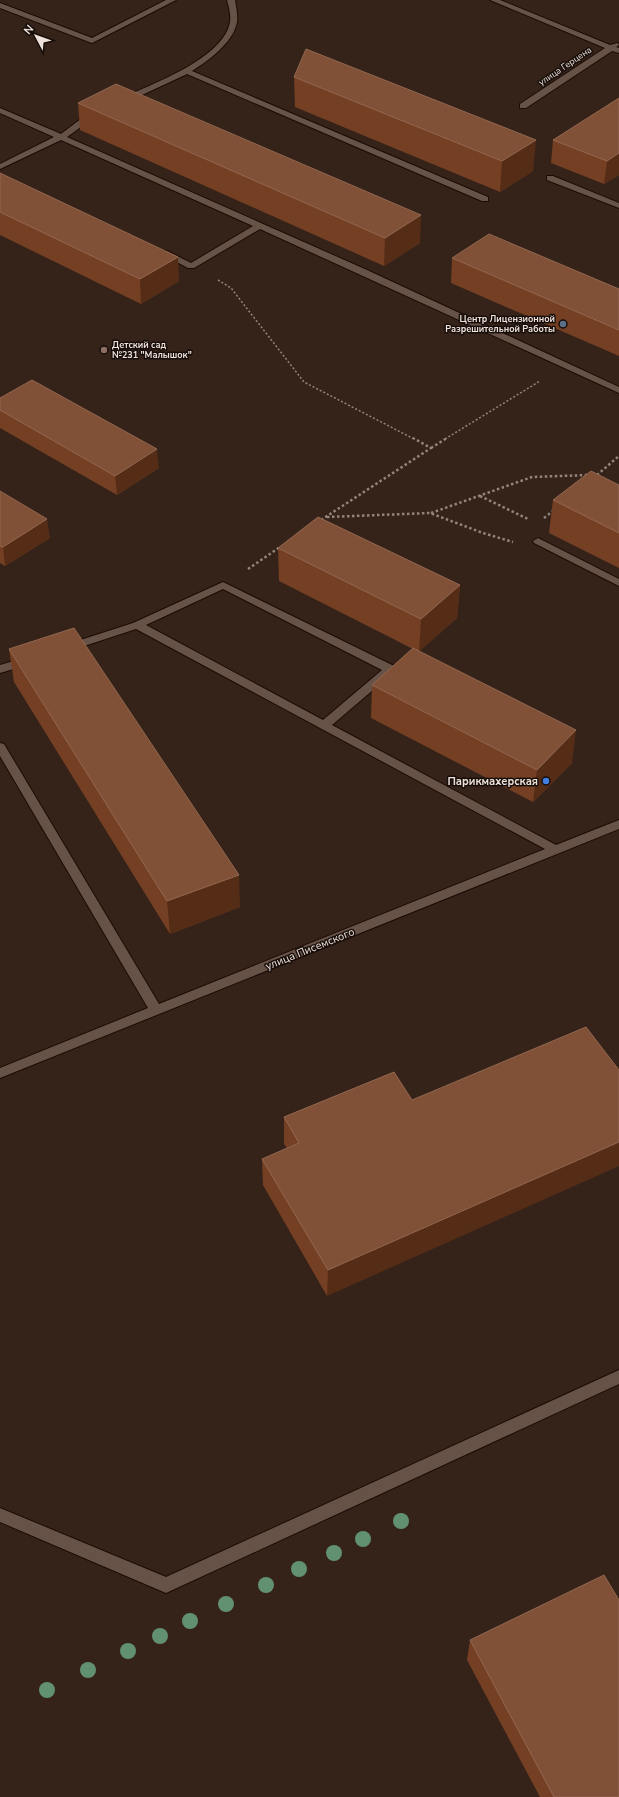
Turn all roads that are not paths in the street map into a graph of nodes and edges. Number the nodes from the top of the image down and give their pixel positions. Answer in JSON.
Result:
{"nodes":[{"id":1,"x":172,"y":0,"type":"edge"},
{"id":2,"x":231,"y":0,"type":"edge"},
{"id":3,"x":494,"y":0,"type":"edge"},
{"id":4,"x":0,"y":5,"type":"edge"},
{"id":5,"x":619,"y":42,"type":"edge"},
{"id":6,"x":610,"y":48,"type":"junction"},
{"id":7,"x":619,"y":51,"type":"edge"},
{"id":8,"x":187,"y":70,"type":"junction"},
{"id":9,"x":115,"y":104,"type":"edge"},
{"id":10,"x":523,"y":106,"type":"dead end"},
{"id":11,"x":0,"y":110,"type":"edge"},
{"id":12,"x":101,"y":110,"type":"edge"},
{"id":13,"x":63,"y":136,"type":"junction"},
{"id":14,"x":0,"y":167,"type":"edge"},
{"id":15,"x":550,"y":178,"type":"dead end"},
{"id":16,"x":485,"y":199,"type":"dead end"},
{"id":17,"x":619,"y":206,"type":"edge"},
{"id":18,"x":260,"y":226,"type":"junction"},
{"id":19,"x":156,"y":249,"type":"edge"},
{"id":20,"x":619,"y":390,"type":"edge"},
{"id":21,"x":538,"y":541,"type":"road end"},
{"id":22,"x":619,"y":583,"type":"edge"},
{"id":23,"x":137,"y":625,"type":"junction"},
{"id":24,"x":58,"y":651,"type":"edge"},
{"id":25,"x":36,"y":658,"type":"edge"},
{"id":26,"x":0,"y":670,"type":"edge"},
{"id":27,"x":324,"y":725,"type":"junction"},
{"id":28,"x":0,"y":747,"type":"edge"},
{"id":29,"x":619,"y":824,"type":"edge"},
{"id":30,"x":556,"y":850,"type":"junction"},
{"id":31,"x":156,"y":1010,"type":"junction"},
{"id":32,"x":0,"y":1073,"type":"edge"},
{"id":33,"x":619,"y":1377,"type":"edge"},
{"id":34,"x":0,"y":1515,"type":"edge"}],
"edges":[{"from":1,"to":4,"type":"street"},
{"from":2,"to":8,"type":"street"},
{"from":3,"to":6,"type":"street"},
{"from":5,"to":6,"type":"street","name":"улица Герцена"},
{"from":6,"to":7,"type":"street"},
{"from":6,"to":10,"type":"street","name":"улица Герцена"},
{"from":8,"to":9,"type":"street"},
{"from":8,"to":16,"type":"street"},
{"from":11,"to":13,"type":"street"},
{"from":12,"to":13,"type":"street"},
{"from":13,"to":14,"type":"street"},
{"from":13,"to":18,"type":"street"},
{"from":15,"to":17,"type":"street"},
{"from":18,"to":19,"type":"street"},
{"from":18,"to":20,"type":"street"},
{"from":21,"to":22,"type":"street"},
{"from":23,"to":24,"type":"street"},
{"from":23,"to":27,"type":"street"},
{"from":23,"to":27,"type":"street"},
{"from":25,"to":26,"type":"street"},
{"from":27,"to":30,"type":"street"},
{"from":28,"to":31,"type":"street"},
{"from":29,"to":30,"type":"street","name":"улица Писемского"},
{"from":30,"to":31,"type":"street","name":"улица Писемского"},
{"from":31,"to":32,"type":"street","name":"улица Писемского"},
{"from":33,"to":34,"type":"street"}]}
